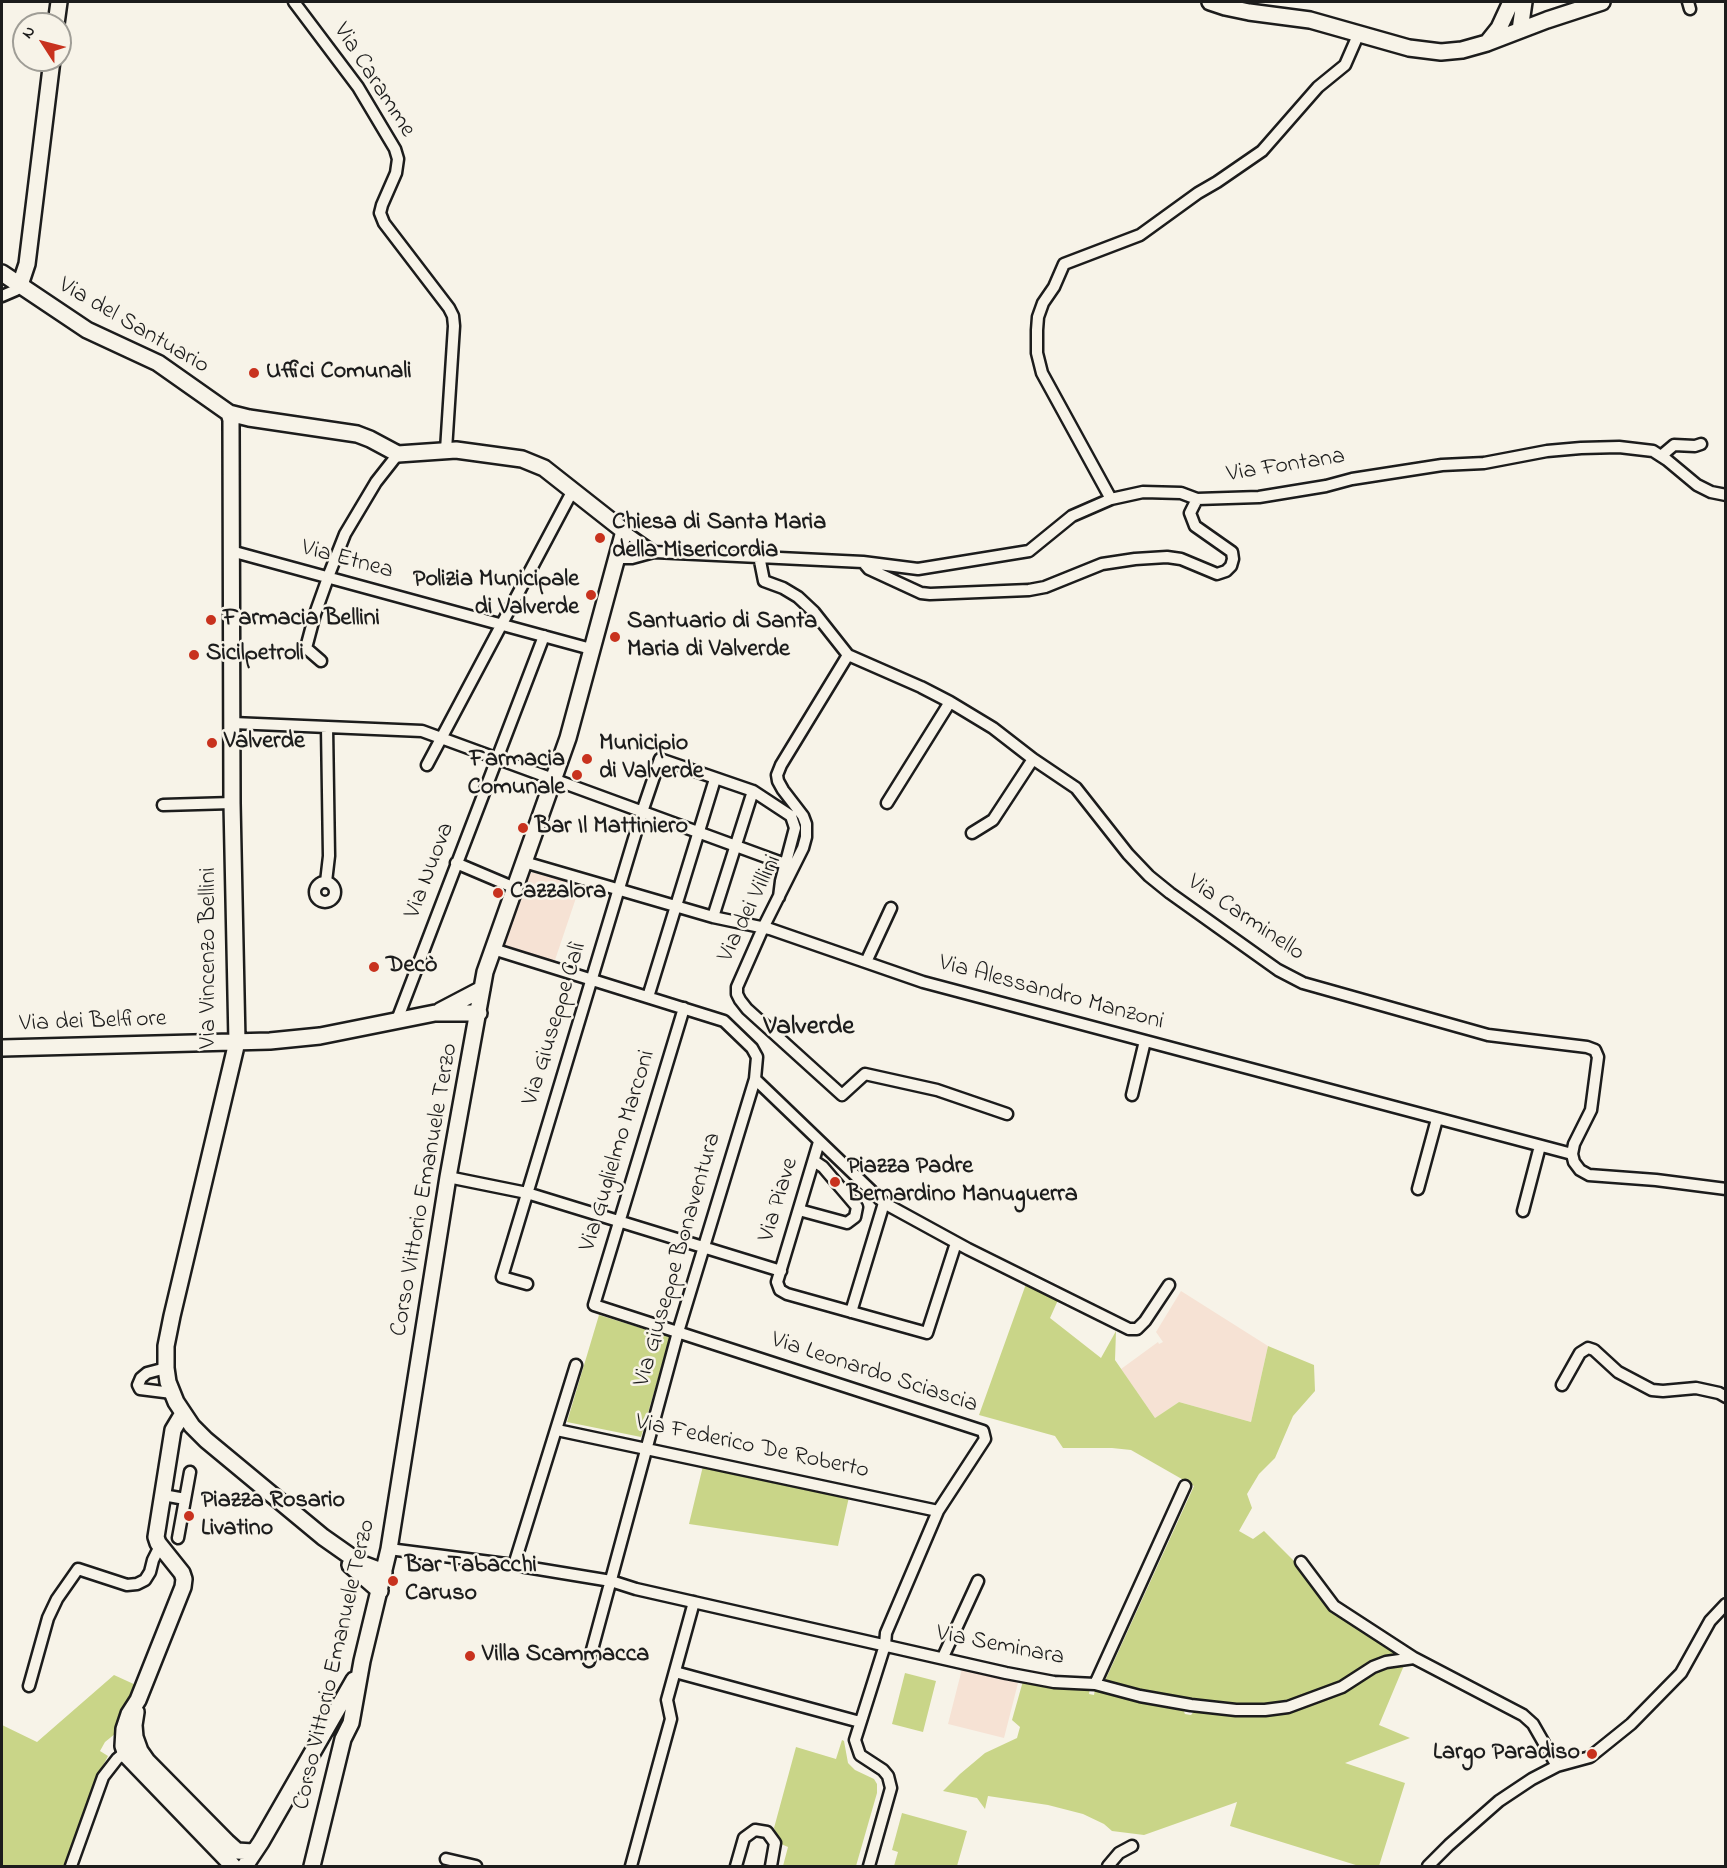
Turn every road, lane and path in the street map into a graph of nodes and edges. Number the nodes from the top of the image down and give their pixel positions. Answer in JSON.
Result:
{"nodes":[{"id":1,"x":294,"y":2,"type":"edge"},
{"id":2,"x":1210,"y":2,"type":"edge"},
{"id":3,"x":1511,"y":2,"type":"edge"},
{"id":4,"x":1527,"y":2,"type":"edge"},
{"id":5,"x":1602,"y":2,"type":"edge"},
{"id":6,"x":1547,"y":20,"type":"junction"},
{"id":7,"x":1520,"y":30,"type":"junction"},
{"id":8,"x":1359,"y":33,"type":"junction"},
{"id":9,"x":1486,"y":43,"type":"junction"},
{"id":10,"x":51,"y":72,"type":"edge"},
{"id":11,"x":2,"y":273,"type":"edge"},
{"id":12,"x":20,"y":285,"type":"junction"},
{"id":13,"x":2,"y":296,"type":"edge"},
{"id":14,"x":229,"y":412,"type":"junction"},
{"id":15,"x":1701,"y":444,"type":"dead end"},
{"id":16,"x":446,"y":450,"type":"junction"},
{"id":17,"x":398,"y":454,"type":"junction"},
{"id":18,"x":1661,"y":456,"type":"junction"},
{"id":19,"x":573,"y":490,"type":"junction"},
{"id":20,"x":1725,"y":495,"type":"edge"},
{"id":21,"x":1111,"y":499,"type":"junction"},
{"id":22,"x":1197,"y":499,"type":"junction"},
{"id":23,"x":624,"y":531,"type":"junction"},
{"id":24,"x":231,"y":551,"type":"junction"},
{"id":25,"x":654,"y":552,"type":"junction"},
{"id":26,"x":759,"y":556,"type":"junction"},
{"id":27,"x":616,"y":558,"type":"junction"},
{"id":28,"x":863,"y":562,"type":"junction"},
{"id":29,"x":328,"y":577,"type":"junction"},
{"id":30,"x":502,"y":624,"type":"junction"},
{"id":31,"x":544,"y":636,"type":"junction"},
{"id":32,"x":591,"y":649,"type":"junction"},
{"id":33,"x":848,"y":655,"type":"junction"},
{"id":34,"x":321,"y":661,"type":"dead end"},
{"id":35,"x":950,"y":702,"type":"junction"},
{"id":36,"x":232,"y":723,"type":"junction"},
{"id":37,"x":327,"y":727,"type":"junction"},
{"id":38,"x":441,"y":738,"type":"junction"},
{"id":39,"x":497,"y":759,"type":"junction"},
{"id":40,"x":1033,"y":759,"type":"junction"},
{"id":41,"x":427,"y":765,"type":"dead end"},
{"id":42,"x":715,"y":779,"type":"junction"},
{"id":43,"x":553,"y":780,"type":"junction"},
{"id":44,"x":753,"y":791,"type":"junction"},
{"id":45,"x":232,"y":803,"type":"junction"},
{"id":46,"x":887,"y":803,"type":"dead end"},
{"id":47,"x":163,"y":805,"type":"dead end"},
{"id":48,"x":642,"y":812,"type":"junction"},
{"id":49,"x":699,"y":833,"type":"junction"},
{"id":50,"x":972,"y":833,"type":"dead end"},
{"id":51,"x":736,"y":846,"type":"junction"},
{"id":52,"x":524,"y":862,"type":"junction"},
{"id":53,"x":456,"y":863,"type":"junction"},
{"id":54,"x":785,"y":864,"type":"junction"},
{"id":55,"x":326,"y":882,"type":"dead end"},
{"id":56,"x":515,"y":888,"type":"junction"},
{"id":57,"x":619,"y":890,"type":"junction"},
{"id":58,"x":779,"y":897,"type":"junction"},
{"id":59,"x":676,"y":906,"type":"junction"},
{"id":60,"x":891,"y":908,"type":"dead end"},
{"id":61,"x":713,"y":917,"type":"junction"},
{"id":62,"x":763,"y":928,"type":"junction"},
{"id":63,"x":493,"y":949,"type":"junction"},
{"id":64,"x":866,"y":962,"type":"junction"},
{"id":65,"x":591,"y":980,"type":"junction"},
{"id":66,"x":482,"y":988,"type":"junction"},
{"id":67,"x":648,"y":997,"type":"junction"},
{"id":68,"x":684,"y":1008,"type":"junction"},
{"id":69,"x":435,"y":1013,"type":"junction"},
{"id":70,"x":479,"y":1013,"type":"junction"},
{"id":71,"x":397,"y":1020,"type":"junction"},
{"id":72,"x":1145,"y":1041,"type":"junction"},
{"id":73,"x":237,"y":1042,"type":"junction"},
{"id":74,"x":2,"y":1048,"type":"edge"},
{"id":75,"x":755,"y":1079,"type":"junction"},
{"id":76,"x":1132,"y":1095,"type":"dead end"},
{"id":77,"x":1007,"y":1114,"type":"dead end"},
{"id":78,"x":1437,"y":1119,"type":"junction"},
{"id":79,"x":819,"y":1142,"type":"junction"},
{"id":80,"x":1540,"y":1146,"type":"junction"},
{"id":81,"x":1572,"y":1154,"type":"junction"},
{"id":82,"x":814,"y":1161,"type":"junction"},
{"id":83,"x":448,"y":1178,"type":"junction"},
{"id":84,"x":1418,"y":1189,"type":"dead end"},
{"id":85,"x":1725,"y":1189,"type":"edge"},
{"id":86,"x":527,"y":1193,"type":"junction"},
{"id":87,"x":884,"y":1203,"type":"junction"},
{"id":88,"x":799,"y":1210,"type":"junction"},
{"id":89,"x":1523,"y":1211,"type":"dead end"},
{"id":90,"x":619,"y":1220,"type":"junction"},
{"id":91,"x":956,"y":1243,"type":"junction"},
{"id":92,"x":703,"y":1246,"type":"junction"},
{"id":93,"x":781,"y":1271,"type":"junction"},
{"id":94,"x":527,"y":1284,"type":"dead end"},
{"id":95,"x":1169,"y":1285,"type":"dead end"},
{"id":96,"x":594,"y":1305,"type":"joint"},
{"id":97,"x":851,"y":1312,"type":"junction"},
{"id":98,"x":678,"y":1332,"type":"junction"},
{"id":99,"x":576,"y":1365,"type":"dead end"},
{"id":100,"x":166,"y":1368,"type":"junction"},
{"id":101,"x":1562,"y":1386,"type":"dead end"},
{"id":102,"x":172,"y":1393,"type":"junction"},
{"id":103,"x":1725,"y":1397,"type":"edge"},
{"id":104,"x":182,"y":1415,"type":"junction"},
{"id":105,"x":557,"y":1430,"type":"junction"},
{"id":106,"x":647,"y":1449,"type":"junction"},
{"id":107,"x":190,"y":1472,"type":"dead end"},
{"id":108,"x":1185,"y":1486,"type":"dead end"},
{"id":109,"x":163,"y":1496,"type":"junction"},
{"id":110,"x":185,"y":1499,"type":"junction"},
{"id":111,"x":938,"y":1511,"type":"junction"},
{"id":112,"x":322,"y":1537,"type":"junction"},
{"id":113,"x":178,"y":1538,"type":"dead end"},
{"id":114,"x":159,"y":1544,"type":"junction"},
{"id":115,"x":389,"y":1549,"type":"junction"},
{"id":116,"x":1301,"y":1562,"type":"dead end"},
{"id":117,"x":514,"y":1565,"type":"junction"},
{"id":118,"x":384,"y":1572,"type":"junction"},
{"id":119,"x":611,"y":1581,"type":"junction"},
{"id":120,"x":978,"y":1581,"type":"dead end"},
{"id":121,"x":380,"y":1591,"type":"junction"},
{"id":122,"x":694,"y":1602,"type":"junction"},
{"id":123,"x":1725,"y":1604,"type":"edge"},
{"id":124,"x":885,"y":1645,"type":"junction"},
{"id":125,"x":943,"y":1657,"type":"junction"},
{"id":126,"x":1414,"y":1658,"type":"junction"},
{"id":127,"x":362,"y":1660,"type":"junction"},
{"id":128,"x":589,"y":1661,"type":"dead end"},
{"id":129,"x":675,"y":1672,"type":"junction"},
{"id":130,"x":1095,"y":1684,"type":"junction"},
{"id":131,"x":29,"y":1686,"type":"dead end"},
{"id":132,"x":334,"y":1717,"type":"junction"},
{"id":133,"x":860,"y":1722,"type":"junction"},
{"id":134,"x":343,"y":1739,"type":"junction"},
{"id":135,"x":130,"y":1747,"type":"junction"},
{"id":136,"x":1557,"y":1766,"type":"junction"},
{"id":137,"x":1131,"y":1846,"type":"dead end"},
{"id":138,"x":256,"y":1854,"type":"edge"},
{"id":139,"x":446,"y":1859,"type":"dead end"},
{"id":140,"x":71,"y":1866,"type":"edge"},
{"id":141,"x":232,"y":1866,"type":"edge"},
{"id":142,"x":244,"y":1866,"type":"edge"},
{"id":143,"x":312,"y":1866,"type":"edge"},
{"id":144,"x":476,"y":1866,"type":"edge"},
{"id":145,"x":630,"y":1866,"type":"edge"},
{"id":146,"x":736,"y":1866,"type":"edge"},
{"id":147,"x":771,"y":1866,"type":"edge"},
{"id":148,"x":868,"y":1866,"type":"edge"},
{"id":149,"x":1108,"y":1866,"type":"edge"},
{"id":150,"x":1428,"y":1866,"type":"edge"}],
"edges":[{"from":1,"to":16,"type":"street","name":"Via Caramme"},
{"from":2,"to":8,"type":"street"},
{"from":3,"to":9,"type":"street"},
{"from":4,"to":6,"type":"street"},
{"from":4,"to":7,"type":"street"},
{"from":5,"to":6,"type":"street"},
{"from":6,"to":7,"type":"street"},
{"from":7,"to":9,"type":"street"},
{"from":8,"to":9,"type":"street"},
{"from":8,"to":21,"type":"street"},
{"from":10,"to":12,"type":"street"},
{"from":11,"to":12,"type":"street","name":"Via del Santuario"},
{"from":12,"to":13,"type":"street"},
{"from":12,"to":14,"type":"street","name":"Via del Santuario"},
{"from":14,"to":17,"type":"street","name":"Via del Santuario"},
{"from":14,"to":24,"type":"street","name":"Via Vincenzo Bellini"},
{"from":15,"to":18,"type":"street"},
{"from":16,"to":17,"type":"street"},
{"from":16,"to":19,"type":"street"},
{"from":17,"to":29,"type":"street"},
{"from":18,"to":20,"type":"street","name":"Via Fontana"},
{"from":18,"to":22,"type":"street","name":"Via Fontana"},
{"from":19,"to":23,"type":"street"},
{"from":19,"to":30,"type":"street"},
{"from":21,"to":22,"type":"street"},
{"from":21,"to":28,"type":"street"},
{"from":22,"to":28,"type":"street","name":"Via Fontana"},
{"from":23,"to":25,"type":"street"},
{"from":23,"to":27,"type":"street","name":"Corso Vittorio Emanuele Terzo"},
{"from":24,"to":29,"type":"street","name":"Via Etnea"},
{"from":24,"to":36,"type":"street","name":"Via Vincenzo Bellini"},
{"from":25,"to":26,"type":"street","name":"Via Fontana"},
{"from":25,"to":27,"type":"street","name":"Via Fontana"},
{"from":26,"to":28,"type":"street","name":"Via Fontana"},
{"from":26,"to":33,"type":"street","name":"Via Carminello"},
{"from":27,"to":32,"type":"street","name":"Corso Vittorio Emanuele Terzo"},
{"from":29,"to":30,"type":"street","name":"Via Etnea"},
{"from":29,"to":34,"type":"street"},
{"from":30,"to":31,"type":"street","name":"Via Etnea"},
{"from":30,"to":38,"type":"street"},
{"from":31,"to":32,"type":"street","name":"Via Etnea"},
{"from":31,"to":39,"type":"street","name":"Via Nuova"},
{"from":32,"to":43,"type":"street","name":"Corso Vittorio Emanuele Terzo"},
{"from":33,"to":35,"type":"street","name":"Via Carminello"},
{"from":33,"to":58,"type":"street","name":"Via dei Villini"},
{"from":35,"to":40,"type":"street","name":"Via Carminello"},
{"from":35,"to":46,"type":"street"},
{"from":36,"to":37,"type":"street"},
{"from":36,"to":45,"type":"street","name":"Via Vincenzo Bellini"},
{"from":37,"to":38,"type":"street"},
{"from":37,"to":55,"type":"street"},
{"from":38,"to":39,"type":"street"},
{"from":38,"to":41,"type":"street"},
{"from":39,"to":43,"type":"street"},
{"from":39,"to":53,"type":"street","name":"Via Nuova"},
{"from":40,"to":50,"type":"street"},
{"from":40,"to":81,"type":"street","name":"Via Carminello"},
{"from":42,"to":44,"type":"street"},
{"from":42,"to":48,"type":"street","name":"Via Giuseppe Calì"},
{"from":42,"to":49,"type":"street"},
{"from":43,"to":48,"type":"street"},
{"from":43,"to":52,"type":"street","name":"Corso Vittorio Emanuele Terzo"},
{"from":44,"to":51,"type":"street"},
{"from":44,"to":54,"type":"street"},
{"from":45,"to":47,"type":"street"},
{"from":45,"to":73,"type":"street","name":"Via Vincenzo Bellini"},
{"from":48,"to":49,"type":"street"},
{"from":48,"to":57,"type":"street","name":"Via Giuseppe Calì"},
{"from":49,"to":51,"type":"street"},
{"from":49,"to":59,"type":"street"},
{"from":51,"to":54,"type":"street"},
{"from":51,"to":61,"type":"street"},
{"from":52,"to":56,"type":"street","name":"Corso Vittorio Emanuele Terzo"},
{"from":52,"to":57,"type":"street","name":"Via Alessandro Manzoni"},
{"from":53,"to":56,"type":"street"},
{"from":53,"to":71,"type":"street","name":"Via Nuova"},
{"from":54,"to":58,"type":"street"},
{"from":56,"to":63,"type":"street","name":"Corso Vittorio Emanuele Terzo"},
{"from":57,"to":59,"type":"street","name":"Via Alessandro Manzoni"},
{"from":57,"to":65,"type":"street","name":"Via Giuseppe Calì"},
{"from":58,"to":62,"type":"street","name":"Via dei Villini"},
{"from":59,"to":61,"type":"street","name":"Via Alessandro Manzoni"},
{"from":59,"to":67,"type":"street"},
{"from":60,"to":64,"type":"street"},
{"from":61,"to":62,"type":"street","name":"Via Alessandro Manzoni"},
{"from":62,"to":64,"type":"street","name":"Via Alessandro Manzoni"},
{"from":62,"to":77,"type":"street","name":"Via dei Villini"},
{"from":63,"to":65,"type":"street"},
{"from":63,"to":66,"type":"street","name":"Corso Vittorio Emanuele Terzo"},
{"from":64,"to":72,"type":"street","name":"Via Alessandro Manzoni"},
{"from":65,"to":67,"type":"street"},
{"from":65,"to":86,"type":"street","name":"Via Giuseppe Calì"},
{"from":66,"to":69,"type":"street"},
{"from":66,"to":70,"type":"street","name":"Corso Vittorio Emanuele Terzo"},
{"from":67,"to":68,"type":"street"},
{"from":68,"to":75,"type":"street"},
{"from":68,"to":90,"type":"street","name":"Via Guglielmo Marconi"},
{"from":69,"to":70,"type":"street"},
{"from":69,"to":71,"type":"street","name":"Via dei Belfiore"},
{"from":70,"to":83,"type":"street","name":"Corso Vittorio Emanuele Terzo"},
{"from":71,"to":73,"type":"street","name":"Via dei Belfiore"},
{"from":72,"to":76,"type":"street"},
{"from":72,"to":78,"type":"street","name":"Via Alessandro Manzoni"},
{"from":73,"to":74,"type":"street","name":"Via dei Belfiore"},
{"from":73,"to":100,"type":"street","name":"Via Vincenzo Bellini"},
{"from":75,"to":79,"type":"street"},
{"from":75,"to":92,"type":"street","name":"Via Giuseppe Bonaventura"},
{"from":78,"to":80,"type":"street","name":"Via Alessandro Manzoni"},
{"from":78,"to":84,"type":"street"},
{"from":79,"to":82,"type":"street","name":"Via Piave"},
{"from":79,"to":87,"type":"street"},
{"from":80,"to":81,"type":"street","name":"Via Alessandro Manzoni"},
{"from":80,"to":89,"type":"street"},
{"from":81,"to":85,"type":"street"},
{"from":82,"to":88,"type":"street","name":"Via Piave"},
{"from":82,"to":88,"type":"street"},
{"from":83,"to":86,"type":"street"},
{"from":83,"to":115,"type":"street","name":"Corso Vittorio Emanuele Terzo"},
{"from":86,"to":90,"type":"street"},
{"from":86,"to":94,"type":"street","name":"Via Giuseppe Calì"},
{"from":87,"to":91,"type":"street"},
{"from":87,"to":97,"type":"street"},
{"from":88,"to":93,"type":"street","name":"Via Piave"},
{"from":90,"to":92,"type":"street"},
{"from":90,"to":96,"type":"street","name":"Via Guglielmo Marconi"},
{"from":91,"to":95,"type":"street"},
{"from":91,"to":97,"type":"street"},
{"from":92,"to":93,"type":"street"},
{"from":92,"to":98,"type":"street","name":"Via Giuseppe Bonaventura"},
{"from":93,"to":97,"type":"street"},
{"from":96,"to":98,"type":"street","name":"Via Leonardo Sciascia"},
{"from":98,"to":106,"type":"street","name":"Via Giuseppe Bonaventura"},
{"from":98,"to":111,"type":"street","name":"Via Leonardo Sciascia"},
{"from":99,"to":105,"type":"street"},
{"from":100,"to":102,"type":"street","name":"Via Vincenzo Bellini"},
{"from":100,"to":102,"type":"street"},
{"from":101,"to":103,"type":"street"},
{"from":102,"to":104,"type":"street","name":"Via Vincenzo Bellini"},
{"from":104,"to":109,"type":"street"},
{"from":104,"to":112,"type":"street","name":"Via Vincenzo Bellini"},
{"from":105,"to":106,"type":"street","name":"Via Federico De Roberto"},
{"from":105,"to":117,"type":"street"},
{"from":106,"to":111,"type":"street","name":"Via Federico De Roberto"},
{"from":106,"to":119,"type":"street","name":"Via Giuseppe Bonaventura"},
{"from":107,"to":110,"type":"street"},
{"from":108,"to":130,"type":"street"},
{"from":109,"to":110,"type":"street"},
{"from":109,"to":114,"type":"street"},
{"from":110,"to":113,"type":"street"},
{"from":111,"to":124,"type":"street","name":"Via Leonardo Sciascia"},
{"from":112,"to":118,"type":"street"},
{"from":112,"to":121,"type":"street"},
{"from":114,"to":131,"type":"street"},
{"from":114,"to":135,"type":"street"},
{"from":115,"to":117,"type":"street","name":"Via Seminara"},
{"from":115,"to":118,"type":"street","name":"Corso Vittorio Emanuele Terzo"},
{"from":116,"to":126,"type":"street"},
{"from":117,"to":119,"type":"street","name":"Via Seminara"},
{"from":118,"to":121,"type":"street","name":"Corso Vittorio Emanuele Terzo"},
{"from":119,"to":122,"type":"street","name":"Via Seminara"},
{"from":119,"to":128,"type":"street","name":"Via Giuseppe Bonaventura"},
{"from":120,"to":125,"type":"street"},
{"from":121,"to":127,"type":"street","name":"Corso Vittorio Emanuele Terzo"},
{"from":122,"to":124,"type":"street","name":"Via Seminara"},
{"from":122,"to":129,"type":"street"},
{"from":123,"to":136,"type":"street"},
{"from":124,"to":125,"type":"street","name":"Via Seminara"},
{"from":124,"to":133,"type":"street","name":"Via Leonardo Sciascia"},
{"from":125,"to":130,"type":"street","name":"Via Seminara"},
{"from":126,"to":130,"type":"street","name":"Via Seminara"},
{"from":126,"to":136,"type":"street"},
{"from":127,"to":132,"type":"street"},
{"from":127,"to":134,"type":"street","name":"Corso Vittorio Emanuele Terzo"},
{"from":129,"to":133,"type":"street"},
{"from":129,"to":145,"type":"street"},
{"from":132,"to":134,"type":"street"},
{"from":132,"to":138,"type":"street"},
{"from":133,"to":148,"type":"street","name":"Via Leonardo Sciascia"},
{"from":134,"to":143,"type":"street","name":"Corso Vittorio Emanuele Terzo"},
{"from":135,"to":138,"type":"street"},
{"from":135,"to":140,"type":"street"},
{"from":135,"to":141,"type":"street"},
{"from":136,"to":150,"type":"street"},
{"from":137,"to":149,"type":"street"},
{"from":138,"to":142,"type":"street"},
{"from":139,"to":144,"type":"street"},
{"from":146,"to":147,"type":"street"}]}
